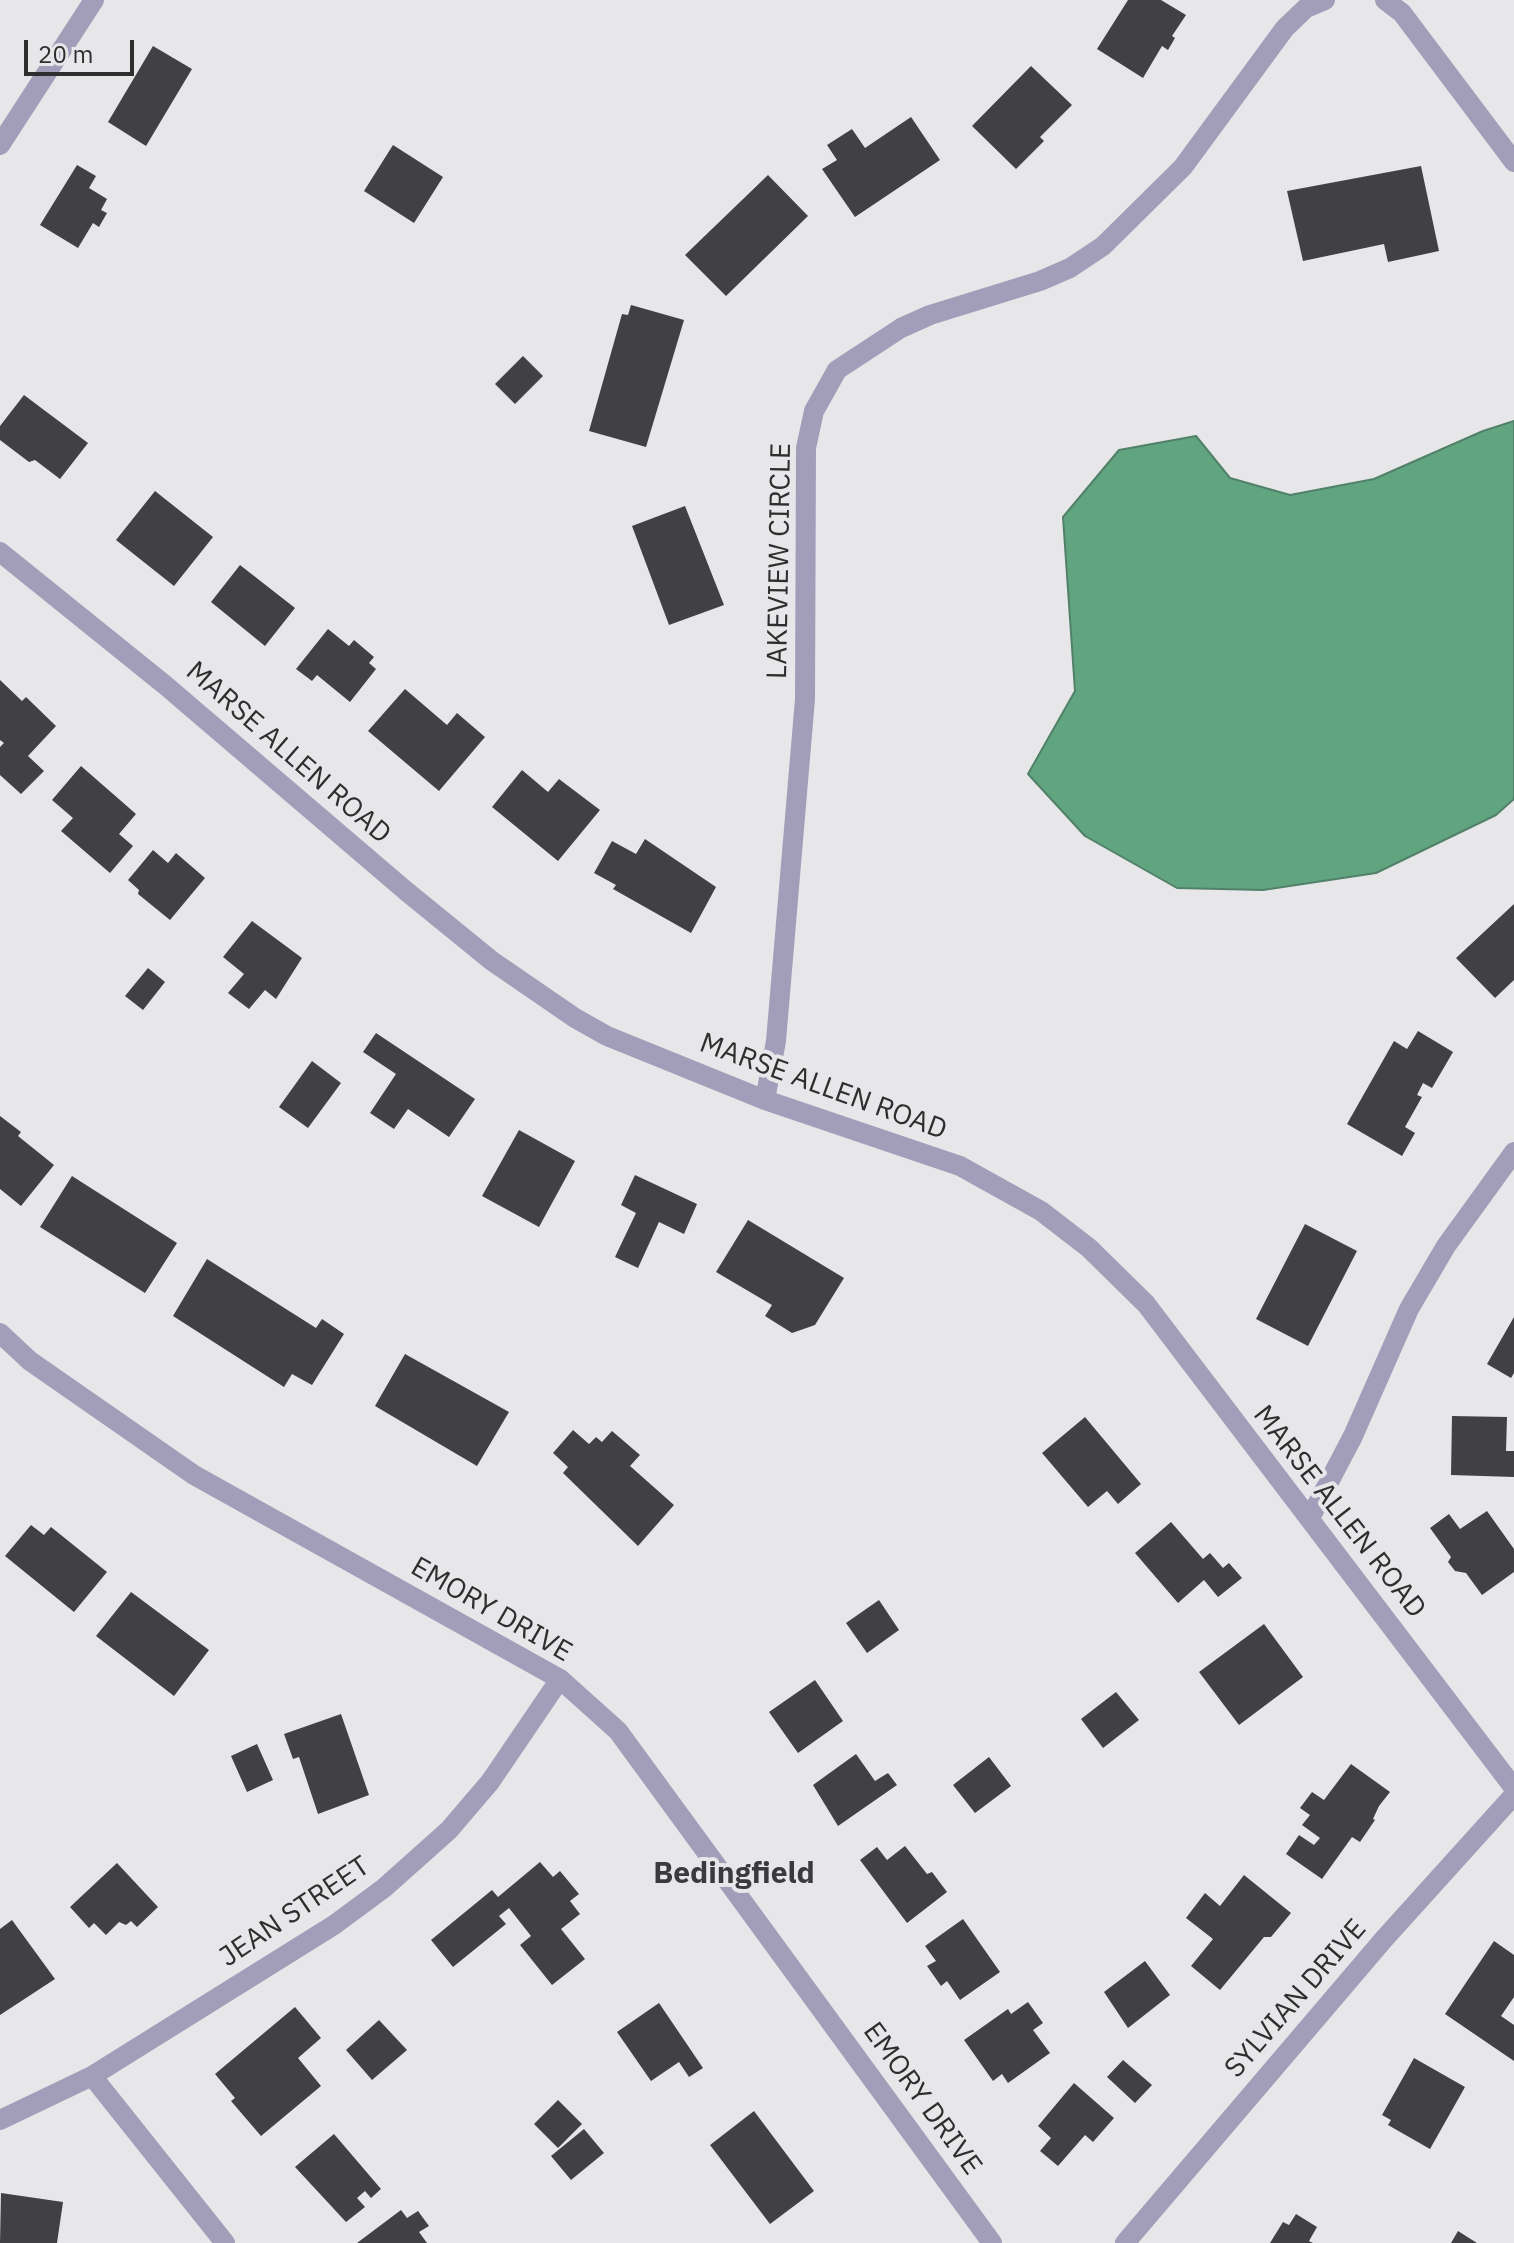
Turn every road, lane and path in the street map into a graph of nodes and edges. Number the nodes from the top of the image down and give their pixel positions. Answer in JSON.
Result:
{"nodes":[{"id":1,"x":94,"y":0,"type":"edge"},
{"id":2,"x":1325,"y":0,"type":"edge"},
{"id":3,"x":1385,"y":0,"type":"edge"},
{"id":4,"x":0,"y":145,"type":"edge"},
{"id":5,"x":1514,"y":162,"type":"edge"},
{"id":6,"x":0,"y":552,"type":"edge"},
{"id":7,"x":765,"y":1100,"type":"junction"},
{"id":8,"x":1514,"y":1152,"type":"edge"},
{"id":9,"x":0,"y":1333,"type":"edge"},
{"id":10,"x":1310,"y":1518,"type":"junction"},
{"id":11,"x":560,"y":1679,"type":"junction"},
{"id":12,"x":1514,"y":1788,"type":"edge"},
{"id":13,"x":1514,"y":1795,"type":"edge"},
{"id":14,"x":92,"y":2076,"type":"junction"},
{"id":15,"x":0,"y":2120,"type":"edge"},
{"id":16,"x":225,"y":2243,"type":"edge"},
{"id":17,"x":992,"y":2243,"type":"edge"},
{"id":18,"x":1125,"y":2243,"type":"edge"}],
"edges":[{"from":1,"to":4,"type":"street"},
{"from":2,"to":7,"type":"street","name":"LAKEVIEW CIRCLE"},
{"from":3,"to":5,"type":"street"},
{"from":6,"to":7,"type":"street","name":"MARSE ALLEN ROAD"},
{"from":7,"to":10,"type":"street","name":"MARSE ALLEN ROAD"},
{"from":8,"to":10,"type":"street"},
{"from":9,"to":11,"type":"street","name":"EMORY DRIVE"},
{"from":10,"to":12,"type":"street","name":"MARSE ALLEN ROAD"},
{"from":11,"to":14,"type":"street","name":"JEAN STREET"},
{"from":11,"to":17,"type":"street","name":"EMORY DRIVE"},
{"from":13,"to":18,"type":"street","name":"SYLVIAN DRIVE"},
{"from":14,"to":15,"type":"street","name":"JEAN STREET"},
{"from":14,"to":16,"type":"street"}]}
